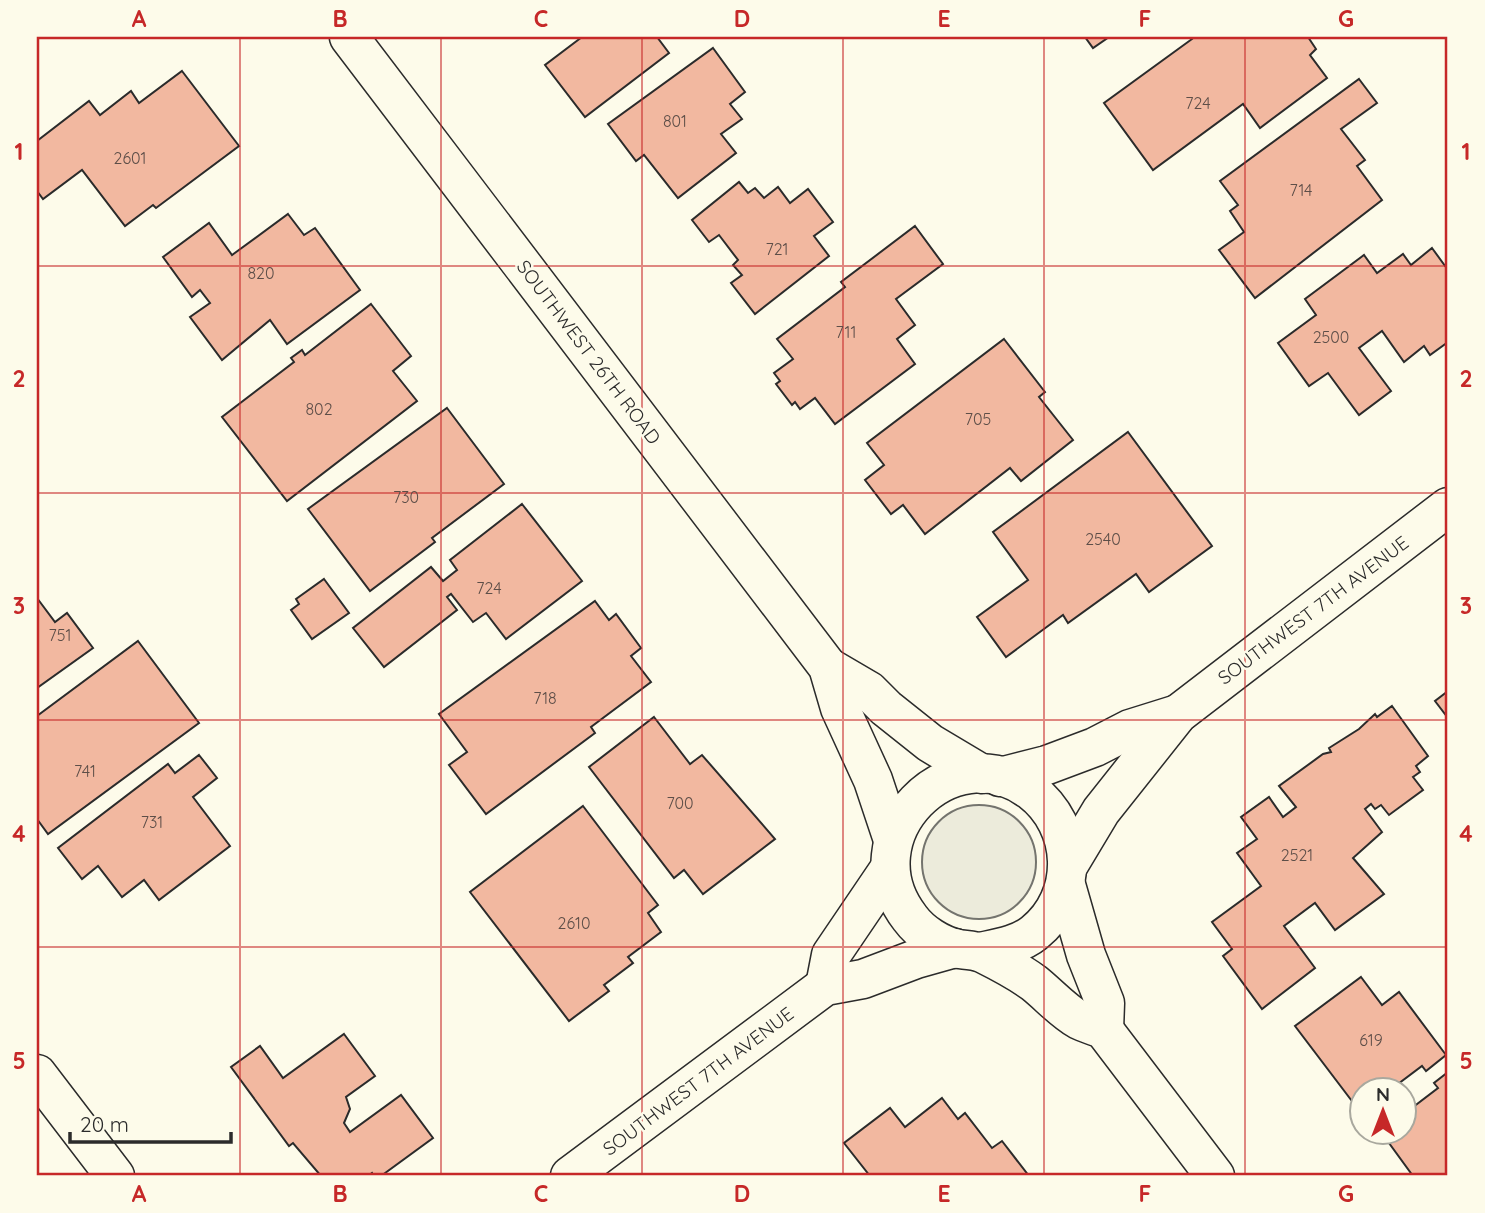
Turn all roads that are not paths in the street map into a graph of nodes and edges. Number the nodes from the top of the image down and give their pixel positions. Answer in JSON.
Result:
{"nodes":[{"id":1,"x":349,"y":37,"type":"edge"},
{"id":2,"x":1448,"y":507,"type":"edge"},
{"id":3,"x":828,"y":667,"type":"junction"},
{"id":4,"x":1178,"y":713,"type":"junction"},
{"id":5,"x":991,"y":776,"type":"junction"},
{"id":6,"x":891,"y":854,"type":"junction"},
{"id":7,"x":1067,"y":876,"type":"junction"},
{"id":8,"x":968,"y":950,"type":"junction"},
{"id":9,"x":825,"y":986,"type":"junction"},
{"id":10,"x":1104,"y":1030,"type":"junction"},
{"id":11,"x":37,"y":1074,"type":"edge"},
{"id":12,"x":115,"y":1176,"type":"edge"},
{"id":13,"x":570,"y":1176,"type":"edge"},
{"id":14,"x":1215,"y":1176,"type":"edge"}],
"edges":[{"from":1,"to":3,"type":"street","name":"SOUTHWEST 26TH ROAD"},
{"from":2,"to":4,"type":"street","name":"SOUTHWEST 7TH AVENUE"},
{"from":3,"to":5,"type":"street","name":"SOUTHWEST 26TH ROAD"},
{"from":3,"to":6,"type":"street","name":"SOUTHWEST 26TH ROAD"},
{"from":4,"to":5,"type":"street","name":"SOUTHWEST 7TH AVENUE"},
{"from":4,"to":7,"type":"street","name":"SOUTHWEST 7TH AVENUE"},
{"from":5,"to":6,"type":"street"},
{"from":5,"to":7,"type":"street"},
{"from":6,"to":8,"type":"street"},
{"from":6,"to":9,"type":"street"},
{"from":7,"to":8,"type":"street"},
{"from":7,"to":10,"type":"street"},
{"from":8,"to":9,"type":"street","name":"SOUTHWEST 7TH AVENUE"},
{"from":8,"to":10,"type":"street"},
{"from":9,"to":13,"type":"street","name":"SOUTHWEST 7TH AVENUE"},
{"from":10,"to":14,"type":"street"},
{"from":11,"to":12,"type":"street"}]}
